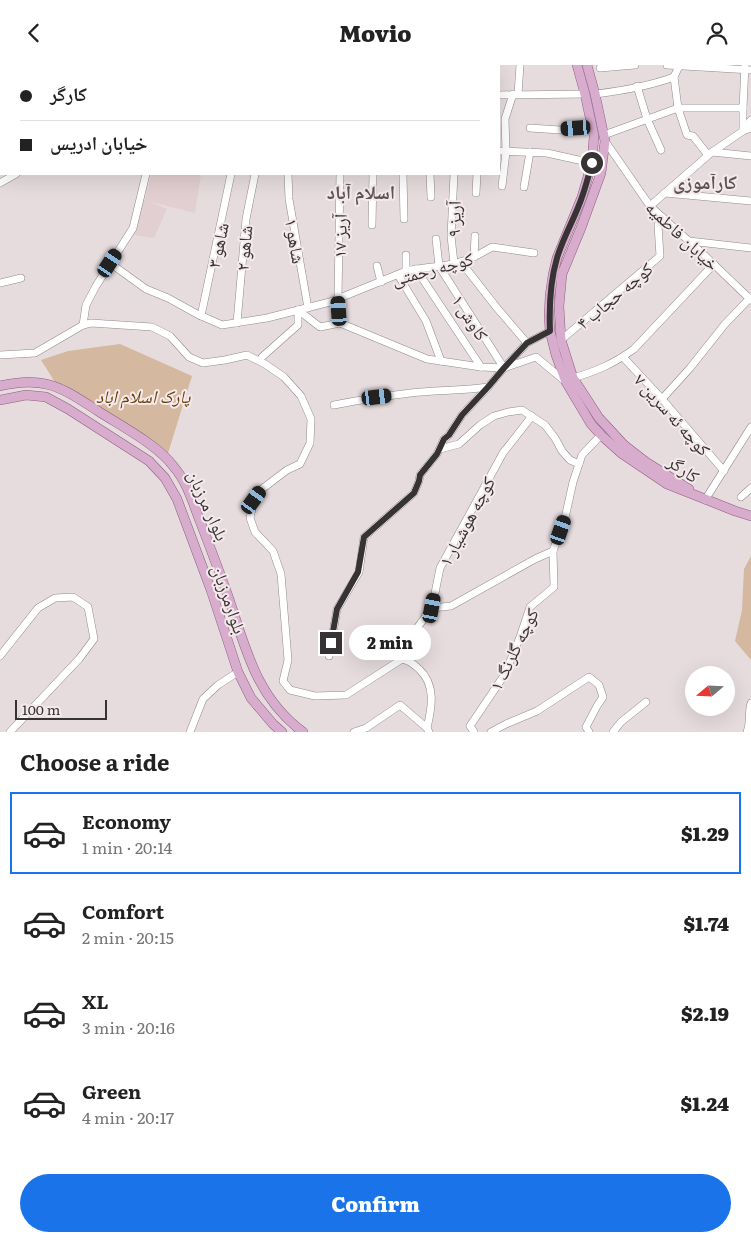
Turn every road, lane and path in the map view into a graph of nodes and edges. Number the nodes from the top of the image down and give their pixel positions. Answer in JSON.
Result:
{"nodes":[{"id":1,"x":520,"y":65,"type":"edge"},
{"id":2,"x":576,"y":65,"type":"edge"},
{"id":3,"x":587,"y":65,"type":"edge"},
{"id":4,"x":635,"y":65,"type":"edge"},
{"id":5,"x":667,"y":65,"type":"edge"},
{"id":6,"x":615,"y":66,"type":"edge"},
{"id":7,"x":679,"y":66,"type":"edge"},
{"id":8,"x":689,"y":66,"type":"edge"},
{"id":9,"x":747,"y":68,"type":"edge"},
{"id":10,"x":600,"y":69,"type":"dead end"},
{"id":11,"x":674,"y":77,"type":"junction"},
{"id":12,"x":637,"y":86,"type":"junction"},
{"id":13,"x":516,"y":94,"type":"junction"},
{"id":14,"x":585,"y":94,"type":"junction"},
{"id":15,"x":595,"y":94,"type":"junction"},
{"id":16,"x":500,"y":95,"type":"edge"},
{"id":17,"x":678,"y":108,"type":"junction"},
{"id":18,"x":743,"y":108,"type":"junction"},
{"id":19,"x":647,"y":119,"type":"junction"},
{"id":20,"x":751,"y":120,"type":"edge"},
{"id":21,"x":592,"y":127,"type":"junction"},
{"id":22,"x":530,"y":128,"type":"dead end"},
{"id":23,"x":751,"y":128,"type":"edge"},
{"id":24,"x":743,"y":131,"type":"junction"},
{"id":25,"x":604,"y":138,"type":"junction"},
{"id":26,"x":661,"y":150,"type":"dead end"},
{"id":27,"x":503,"y":152,"type":"edge"},
{"id":28,"x":530,"y":152,"type":"junction"},
{"id":29,"x":710,"y":153,"type":"junction"},
{"id":30,"x":751,"y":156,"type":"edge"},
{"id":31,"x":592,"y":163,"type":"junction"},
{"id":32,"x":14,"y":175,"type":"edge"},
{"id":33,"x":146,"y":175,"type":"edge"},
{"id":34,"x":231,"y":175,"type":"edge"},
{"id":35,"x":255,"y":175,"type":"edge"},
{"id":36,"x":288,"y":175,"type":"edge"},
{"id":37,"x":340,"y":175,"type":"edge"},
{"id":38,"x":374,"y":175,"type":"edge"},
{"id":39,"x":403,"y":175,"type":"edge"},
{"id":40,"x":430,"y":175,"type":"edge"},
{"id":41,"x":454,"y":175,"type":"edge"},
{"id":42,"x":477,"y":175,"type":"edge"},
{"id":43,"x":0,"y":183,"type":"edge"},
{"id":44,"x":502,"y":186,"type":"dead end"},
{"id":45,"x":524,"y":187,"type":"dead end"},
{"id":46,"x":476,"y":193,"type":"dead end"},
{"id":47,"x":665,"y":193,"type":"junction"},
{"id":48,"x":431,"y":197,"type":"dead end"},
{"id":49,"x":751,"y":201,"type":"edge"},
{"id":50,"x":650,"y":207,"type":"junction"},
{"id":51,"x":662,"y":217,"type":"junction"},
{"id":52,"x":404,"y":219,"type":"dead end"},
{"id":53,"x":372,"y":225,"type":"dead end"},
{"id":54,"x":475,"y":237,"type":"dead end"},
{"id":55,"x":436,"y":239,"type":"dead end"},
{"id":56,"x":689,"y":241,"type":"junction"},
{"id":57,"x":751,"y":248,"type":"edge"},
{"id":58,"x":534,"y":253,"type":"dead end"},
{"id":59,"x":406,"y":255,"type":"dead end"},
{"id":60,"x":474,"y":257,"type":"junction"},
{"id":61,"x":110,"y":263,"type":"junction"},
{"id":62,"x":458,"y":263,"type":"junction"},
{"id":63,"x":714,"y":264,"type":"junction"},
{"id":64,"x":377,"y":266,"type":"dead end"},
{"id":65,"x":439,"y":266,"type":"junction"},
{"id":66,"x":416,"y":269,"type":"junction"},
{"id":67,"x":406,"y":271,"type":"junction"},
{"id":68,"x":398,"y":275,"type":"junction"},
{"id":69,"x":21,"y":277,"type":"dead end"},
{"id":70,"x":381,"y":282,"type":"junction"},
{"id":71,"x":0,"y":283,"type":"edge"},
{"id":72,"x":751,"y":298,"type":"edge"},
{"id":73,"x":338,"y":299,"type":"junction"},
{"id":74,"x":308,"y":308,"type":"junction"},
{"id":75,"x":298,"y":310,"type":"junction"},
{"id":76,"x":201,"y":316,"type":"junction"},
{"id":77,"x":237,"y":323,"type":"junction"},
{"id":78,"x":340,"y":323,"type":"junction"},
{"id":79,"x":83,"y":325,"type":"junction"},
{"id":80,"x":550,"y":331,"type":"junction"},
{"id":81,"x":561,"y":340,"type":"junction"},
{"id":82,"x":527,"y":343,"type":"junction"},
{"id":83,"x":0,"y":355,"type":"edge"},
{"id":84,"x":262,"y":357,"type":"dead end"},
{"id":85,"x":623,"y":357,"type":"junction"},
{"id":86,"x":441,"y":361,"type":"junction"},
{"id":87,"x":481,"y":367,"type":"junction"},
{"id":88,"x":504,"y":368,"type":"junction"},
{"id":89,"x":569,"y":380,"type":"junction"},
{"id":90,"x":0,"y":386,"type":"edge"},
{"id":91,"x":488,"y":387,"type":"junction"},
{"id":92,"x":662,"y":399,"type":"junction"},
{"id":93,"x":0,"y":400,"type":"edge"},
{"id":94,"x":334,"y":405,"type":"dead end"},
{"id":95,"x":532,"y":416,"type":"junction"},
{"id":96,"x":751,"y":427,"type":"edge"},
{"id":97,"x":601,"y":435,"type":"junction"},
{"id":98,"x":440,"y":449,"type":"junction"},
{"id":99,"x":579,"y":464,"type":"junction"},
{"id":100,"x":724,"y":471,"type":"junction"},
{"id":101,"x":751,"y":488,"type":"edge"},
{"id":102,"x":741,"y":497,"type":"dead end"},
{"id":103,"x":700,"y":498,"type":"junction"},
{"id":104,"x":751,"y":516,"type":"edge"},
{"id":105,"x":554,"y":551,"type":"junction"},
{"id":106,"x":432,"y":608,"type":"junction"},
{"id":107,"x":0,"y":656,"type":"edge"},
{"id":108,"x":329,"y":656,"type":"dead end"},
{"id":109,"x":402,"y":659,"type":"junction"},
{"id":110,"x":238,"y":672,"type":"junction"},
{"id":111,"x":646,"y":702,"type":"dead end"},
{"id":112,"x":751,"y":703,"type":"edge"},
{"id":113,"x":751,"y":719,"type":"edge"},
{"id":114,"x":472,"y":729,"type":"edge"},
{"id":115,"x":428,"y":730,"type":"edge"},
{"id":116,"x":10,"y":732,"type":"edge"},
{"id":117,"x":190,"y":732,"type":"edge"},
{"id":118,"x":282,"y":732,"type":"edge"},
{"id":119,"x":303,"y":732,"type":"edge"},
{"id":120,"x":354,"y":732,"type":"edge"},
{"id":121,"x":492,"y":732,"type":"edge"},
{"id":122,"x":589,"y":732,"type":"edge"},
{"id":123,"x":614,"y":732,"type":"edge"},
{"id":124,"x":747,"y":732,"type":"edge"}],
"edges":[{"from":1,"to":13,"type":"street"},
{"from":2,"to":14,"type":"main road","name":"کارگر"},
{"from":3,"to":15,"type":"main road","name":"کارگر"},
{"from":4,"to":6,"type":"street"},
{"from":5,"to":7,"type":"street"},
{"from":6,"to":10,"type":"street"},
{"from":7,"to":8,"type":"street"},
{"from":7,"to":11,"type":"street"},
{"from":8,"to":9,"type":"street"},
{"from":9,"to":18,"type":"street"},
{"from":11,"to":12,"type":"street"},
{"from":11,"to":17,"type":"street"},
{"from":12,"to":15,"type":"street"},
{"from":12,"to":19,"type":"street"},
{"from":13,"to":14,"type":"street"},
{"from":13,"to":16,"type":"street"},
{"from":13,"to":27,"type":"street"},
{"from":14,"to":15,"type":"main road"},
{"from":14,"to":21,"type":"main road","name":"کارگر"},
{"from":15,"to":25,"type":"main road","name":"کارگر"},
{"from":17,"to":18,"type":"street"},
{"from":17,"to":19,"type":"street"},
{"from":17,"to":29,"type":"street"},
{"from":18,"to":24,"type":"street"},
{"from":19,"to":25,"type":"street"},
{"from":19,"to":26,"type":"street"},
{"from":20,"to":24,"type":"street"},
{"from":21,"to":22,"type":"street"},
{"from":21,"to":31,"type":"main road","name":"کارگر"},
{"from":23,"to":24,"type":"street"},
{"from":24,"to":29,"type":"street"},
{"from":25,"to":50,"type":"street","name":"خیابان فاطمیه"},
{"from":25,"to":81,"type":"main road","name":"کارگر"},
{"from":27,"to":28,"type":"street"},
{"from":27,"to":44,"type":"street"},
{"from":28,"to":31,"type":"street"},
{"from":28,"to":45,"type":"street"},
{"from":29,"to":30,"type":"street"},
{"from":29,"to":47,"type":"street"},
{"from":31,"to":80,"type":"main road","name":"کارگر"},
{"from":32,"to":43,"type":"street"},
{"from":33,"to":61,"type":"street"},
{"from":34,"to":76,"type":"street","name":"شاهو ۳"},
{"from":35,"to":77,"type":"street","name":"شاهو ۲"},
{"from":36,"to":74,"type":"street","name":"شاهو ۱"},
{"from":37,"to":73,"type":"street","name":"آریز ۱۷"},
{"from":38,"to":53,"type":"street"},
{"from":39,"to":52,"type":"street"},
{"from":40,"to":48,"type":"street"},
{"from":41,"to":62,"type":"street","name":"آریز ۹"},
{"from":42,"to":46,"type":"street"},
{"from":47,"to":49,"type":"street"},
{"from":47,"to":50,"type":"street"},
{"from":50,"to":51,"type":"street","name":"خیابان فاطمیه"},
{"from":51,"to":56,"type":"street","name":"خیابان فاطمیه"},
{"from":51,"to":81,"type":"street","name":"کوچه حجاب ۴"},
{"from":54,"to":60,"type":"street"},
{"from":55,"to":65,"type":"street"},
{"from":56,"to":57,"type":"street"},
{"from":56,"to":63,"type":"street","name":"خیابان فاطمیه"},
{"from":58,"to":60,"type":"street","name":"کوچه رحمتی"},
{"from":59,"to":67,"type":"street"},
{"from":60,"to":62,"type":"street","name":"کوچه رحمتی"},
{"from":61,"to":76,"type":"street","name":"کوچه رحمتی"},
{"from":61,"to":79,"type":"street"},
{"from":62,"to":65,"type":"street","name":"کوچه رحمتی"},
{"from":62,"to":82,"type":"street"},
{"from":63,"to":72,"type":"street","name":"خیابان فاطمیه"},
{"from":63,"to":85,"type":"street"},
{"from":64,"to":70,"type":"street"},
{"from":65,"to":66,"type":"street","name":"کوچه رحمتی"},
{"from":65,"to":88,"type":"street","name":"کاوش ۱"},
{"from":66,"to":67,"type":"street","name":"کوچه رحمتی"},
{"from":66,"to":87,"type":"street"},
{"from":67,"to":68,"type":"street","name":"کوچه رحمتی"},
{"from":68,"to":70,"type":"street","name":"کوچه رحمتی"},
{"from":68,"to":86,"type":"street"},
{"from":69,"to":71,"type":"street"},
{"from":70,"to":73,"type":"street","name":"کوچه رحمتی"},
{"from":72,"to":92,"type":"street"},
{"from":73,"to":74,"type":"street","name":"کوچه رحمتی"},
{"from":73,"to":78,"type":"street","name":"آریز ۱۷"},
{"from":74,"to":75,"type":"street","name":"کوچه رحمتی"},
{"from":75,"to":77,"type":"street","name":"کوچه رحمتی"},
{"from":75,"to":78,"type":"street"},
{"from":75,"to":84,"type":"street"},
{"from":76,"to":77,"type":"street","name":"کوچه رحمتی"},
{"from":78,"to":86,"type":"street"},
{"from":79,"to":83,"type":"street"},
{"from":79,"to":109,"type":"street"},
{"from":80,"to":82,"type":"street"},
{"from":80,"to":89,"type":"main road","name":"کارگر"},
{"from":81,"to":89,"type":"main road","name":"کارگر"},
{"from":82,"to":88,"type":"street"},
{"from":85,"to":89,"type":"street"},
{"from":85,"to":92,"type":"street","name":"کوچه ئه سرین ۷"},
{"from":86,"to":87,"type":"street"},
{"from":87,"to":88,"type":"street"},
{"from":88,"to":89,"type":"street"},
{"from":88,"to":91,"type":"street"},
{"from":89,"to":97,"type":"main road","name":"کارگر"},
{"from":89,"to":103,"type":"main road","name":"کارگر"},
{"from":90,"to":119,"type":"main road","name":"بلوار مرزبان"},
{"from":91,"to":94,"type":"street"},
{"from":91,"to":98,"type":"street"},
{"from":92,"to":100,"type":"street","name":"کوچه ئه سرین ۷"},
{"from":93,"to":110,"type":"main road","name":"بلوارمرزبان"},
{"from":95,"to":98,"type":"street"},
{"from":95,"to":99,"type":"street"},
{"from":95,"to":106,"type":"street","name":"کوچه هوشیار ۱"},
{"from":96,"to":100,"type":"street"},
{"from":97,"to":99,"type":"street","name":"کوچه گلرنگ ۱"},
{"from":97,"to":103,"type":"main road","name":"کارگر"},
{"from":98,"to":108,"type":"street"},
{"from":99,"to":105,"type":"street","name":"کوچه گلرنگ ۱"},
{"from":100,"to":103,"type":"street"},
{"from":101,"to":102,"type":"street"},
{"from":103,"to":104,"type":"main road"},
{"from":105,"to":106,"type":"street"},
{"from":105,"to":114,"type":"street","name":"کوچه گلرنگ ۱"},
{"from":106,"to":109,"type":"street","name":"کوچه هوشیار ۱"},
{"from":107,"to":116,"type":"street"},
{"from":109,"to":115,"type":"street"},
{"from":110,"to":117,"type":"street"},
{"from":110,"to":118,"type":"main road","name":"بلوارمرزبان"},
{"from":111,"to":123,"type":"street"},
{"from":112,"to":113,"type":"street"},
{"from":113,"to":124,"type":"street"},
{"from":115,"to":120,"type":"street"},
{"from":121,"to":122,"type":"street"}]}
